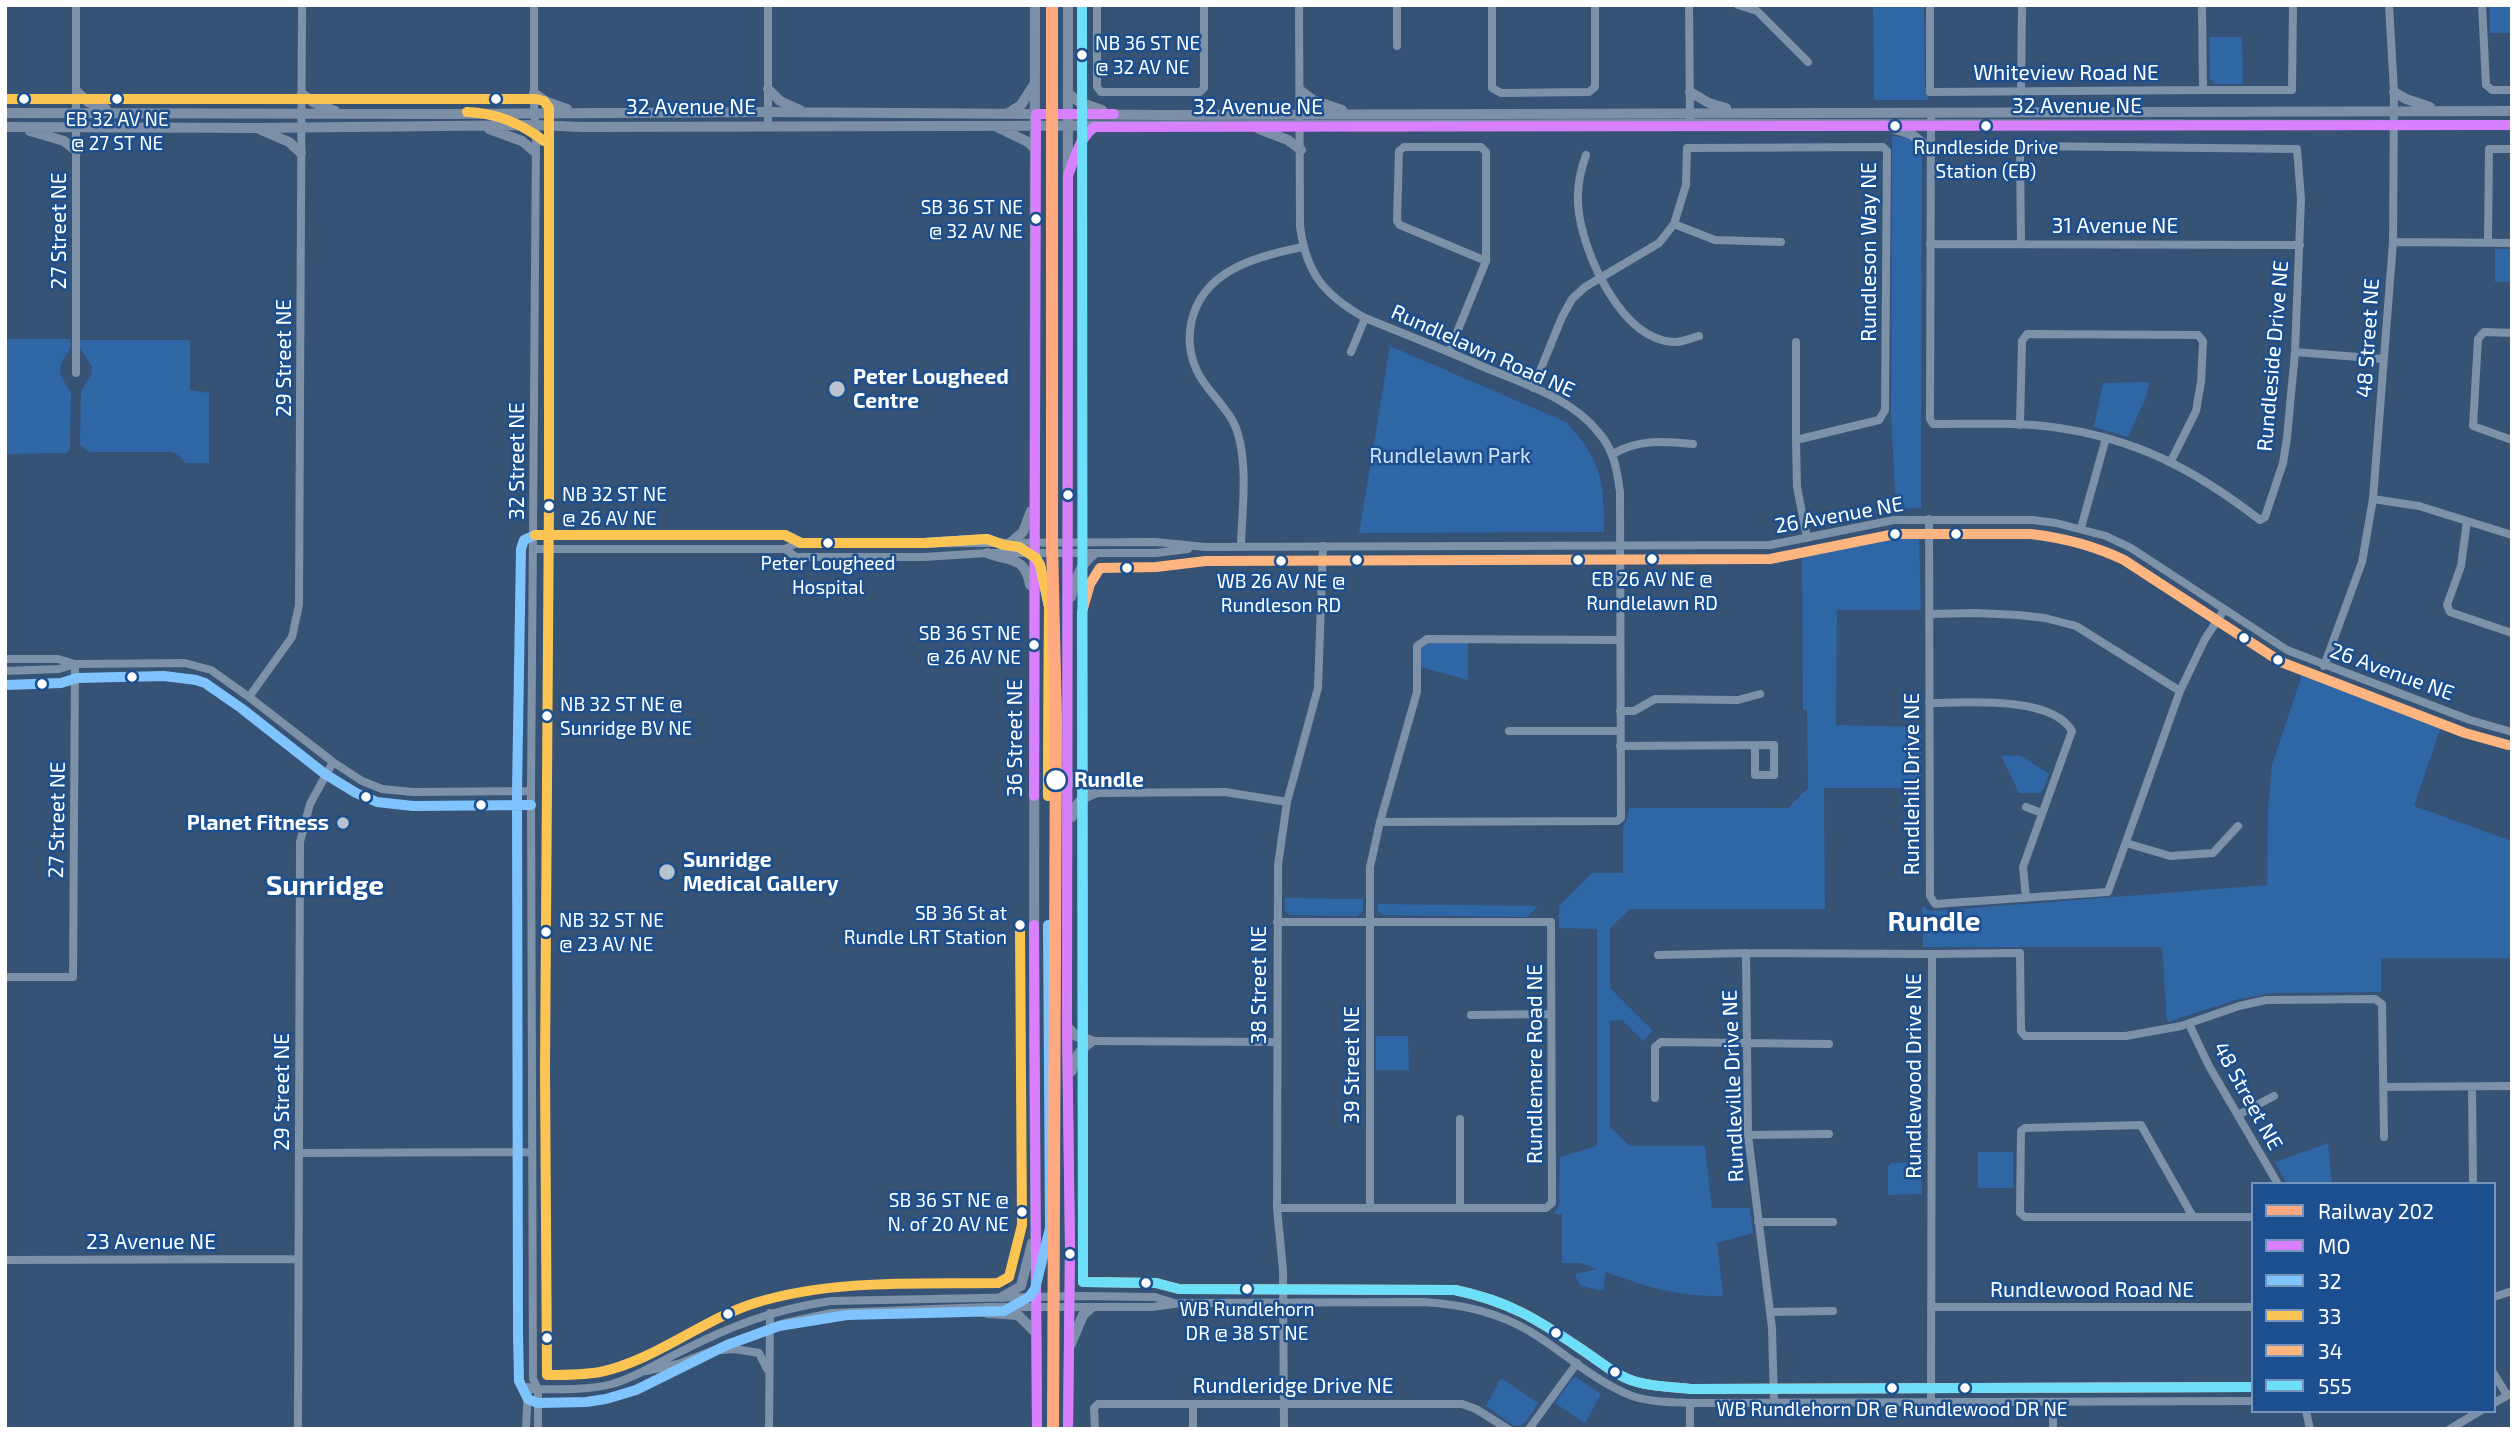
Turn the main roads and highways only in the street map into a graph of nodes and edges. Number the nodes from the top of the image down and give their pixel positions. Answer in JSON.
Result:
{"nodes":[{"id":1,"x":1035,"y":5,"type":"edge"},
{"id":2,"x":1068,"y":5,"type":"edge"},
{"id":3,"x":1036,"y":82,"type":"junction"},
{"id":4,"x":768,"y":89,"type":"road end"},
{"id":5,"x":1301,"y":91,"type":"road end"},
{"id":6,"x":77,"y":92,"type":"road end"},
{"id":7,"x":1690,"y":92,"type":"road end"},
{"id":8,"x":2394,"y":92,"type":"road end"},
{"id":9,"x":534,"y":93,"type":"road end"},
{"id":10,"x":1068,"y":93,"type":"junction"},
{"id":11,"x":302,"y":94,"type":"road end"},
{"id":12,"x":2443,"y":111,"type":"junction"},
{"id":13,"x":2512,"y":111,"type":"edge"},
{"id":14,"x":580,"y":112,"type":"junction"},
{"id":15,"x":809,"y":112,"type":"junction"},
{"id":16,"x":1738,"y":112,"type":"junction"},
{"id":17,"x":5,"y":113,"type":"edge"},
{"id":18,"x":115,"y":113,"type":"junction"},
{"id":19,"x":341,"y":113,"type":"junction"},
{"id":20,"x":1007,"y":114,"type":"junction"},
{"id":21,"x":1036,"y":114,"type":"junction"},
{"id":22,"x":1068,"y":114,"type":"junction"},
{"id":23,"x":1113,"y":114,"type":"junction"},
{"id":24,"x":1351,"y":114,"type":"junction"},
{"id":25,"x":476,"y":125,"type":"junction"},
{"id":26,"x":2512,"y":125,"type":"edge"},
{"id":27,"x":1036,"y":126,"type":"junction"},
{"id":28,"x":1068,"y":126,"type":"junction"},
{"id":29,"x":1250,"y":126,"type":"junction"},
{"id":30,"x":1879,"y":126,"type":"junction"},
{"id":31,"x":10,"y":127,"type":"edge"},
{"id":32,"x":997,"y":127,"type":"junction"},
{"id":33,"x":1094,"y":127,"type":"junction"},
{"id":34,"x":256,"y":128,"type":"junction"},
{"id":35,"x":1930,"y":149,"type":"road end"},
{"id":36,"x":1036,"y":150,"type":"junction"},
{"id":37,"x":1301,"y":150,"type":"road end"},
{"id":38,"x":77,"y":151,"type":"road end"},
{"id":39,"x":535,"y":152,"type":"road end"},
{"id":40,"x":301,"y":153,"type":"road end"},
{"id":41,"x":1068,"y":176,"type":"junction"},
{"id":42,"x":1035,"y":488,"type":"junction"},
{"id":43,"x":1010,"y":543,"type":"road end"},
{"id":44,"x":987,"y":553,"type":"road end"},
{"id":45,"x":1094,"y":554,"type":"road end"},
{"id":46,"x":1035,"y":607,"type":"junction"},
{"id":47,"x":1068,"y":610,"type":"junction"},
{"id":48,"x":1068,"y":774,"type":"junction"},
{"id":49,"x":1068,"y":836,"type":"junction"},
{"id":50,"x":1067,"y":1026,"type":"junction"},
{"id":51,"x":1067,"y":1091,"type":"junction"},
{"id":52,"x":1036,"y":1227,"type":"junction"},
{"id":53,"x":1002,"y":1297,"type":"road end"},
{"id":54,"x":1091,"y":1308,"type":"road end"},
{"id":55,"x":972,"y":1309,"type":"road end"},
{"id":56,"x":1036,"y":1333,"type":"junction"},
{"id":57,"x":1069,"y":1350,"type":"junction"},
{"id":58,"x":1037,"y":1429,"type":"edge"},
{"id":59,"x":1068,"y":1429,"type":"edge"}],
"edges":[{"from":1,"to":3,"type":"main road","name":"36 Street NE"},
{"from":2,"to":10,"type":"main road"},
{"from":3,"to":20,"type":"main road"},
{"from":3,"to":21,"type":"main road","name":"36 Street NE"},
{"from":4,"to":15,"type":"main road"},
{"from":5,"to":24,"type":"main road"},
{"from":6,"to":18,"type":"main road"},
{"from":7,"to":16,"type":"main road"},
{"from":8,"to":12,"type":"main road"},
{"from":9,"to":14,"type":"main road"},
{"from":10,"to":22,"type":"main road"},
{"from":10,"to":23,"type":"main road"},
{"from":11,"to":19,"type":"main road"},
{"from":12,"to":13,"type":"main road","name":"32 Avenue NE"},
{"from":12,"to":16,"type":"main road","name":"32 Avenue NE"},
{"from":14,"to":15,"type":"main road","name":"32 Avenue NE"},
{"from":14,"to":19,"type":"main road","name":"32 Avenue NE"},
{"from":15,"to":20,"type":"main road","name":"32 Avenue NE"},
{"from":16,"to":24,"type":"main road","name":"32 Avenue NE"},
{"from":17,"to":18,"type":"main road","name":"32 Avenue NE"},
{"from":18,"to":19,"type":"main road","name":"32 Avenue NE"},
{"from":20,"to":21,"type":"main road","name":"32 Avenue NE"},
{"from":21,"to":22,"type":"main road","name":"32 Avenue NE"},
{"from":21,"to":27,"type":"main road","name":"36 Street NE"},
{"from":22,"to":23,"type":"main road","name":"32 Avenue NE"},
{"from":22,"to":28,"type":"main road"},
{"from":23,"to":24,"type":"main road","name":"32 Avenue NE"},
{"from":25,"to":32,"type":"main road","name":"32 Avenue NE"},
{"from":25,"to":34,"type":"main road","name":"32 Avenue NE"},
{"from":25,"to":39,"type":"main road"},
{"from":26,"to":30,"type":"main road","name":"32 Avenue NE"},
{"from":27,"to":28,"type":"main road","name":"32 Avenue NE"},
{"from":27,"to":32,"type":"main road","name":"32 Avenue NE"},
{"from":27,"to":36,"type":"main road","name":"36 Street NE"},
{"from":28,"to":33,"type":"main road","name":"32 Avenue NE"},
{"from":28,"to":41,"type":"main road"},
{"from":29,"to":30,"type":"main road","name":"32 Avenue NE"},
{"from":29,"to":33,"type":"main road","name":"32 Avenue NE"},
{"from":29,"to":37,"type":"main road"},
{"from":30,"to":35,"type":"main road"},
{"from":31,"to":34,"type":"main road","name":"32 Avenue NE"},
{"from":31,"to":38,"type":"main road"},
{"from":32,"to":36,"type":"main road"},
{"from":33,"to":41,"type":"main road"},
{"from":34,"to":40,"type":"main road"},
{"from":36,"to":42,"type":"main road","name":"36 Street NE"},
{"from":41,"to":47,"type":"main road"},
{"from":42,"to":43,"type":"main road"},
{"from":42,"to":46,"type":"main road","name":"36 Street NE"},
{"from":44,"to":46,"type":"main road"},
{"from":45,"to":47,"type":"main road"},
{"from":46,"to":52,"type":"main road","name":"36 Street NE"},
{"from":47,"to":48,"type":"main road"},
{"from":48,"to":49,"type":"main road"},
{"from":48,"to":49,"type":"main road"},
{"from":49,"to":50,"type":"main road"},
{"from":50,"to":51,"type":"main road"},
{"from":50,"to":51,"type":"main road"},
{"from":51,"to":57,"type":"main road"},
{"from":52,"to":53,"type":"main road"},
{"from":52,"to":56,"type":"main road","name":"36 Street NE"},
{"from":54,"to":57,"type":"main road"},
{"from":55,"to":56,"type":"main road"},
{"from":56,"to":58,"type":"main road","name":"36 Street NE"},
{"from":57,"to":59,"type":"main road"}]}
